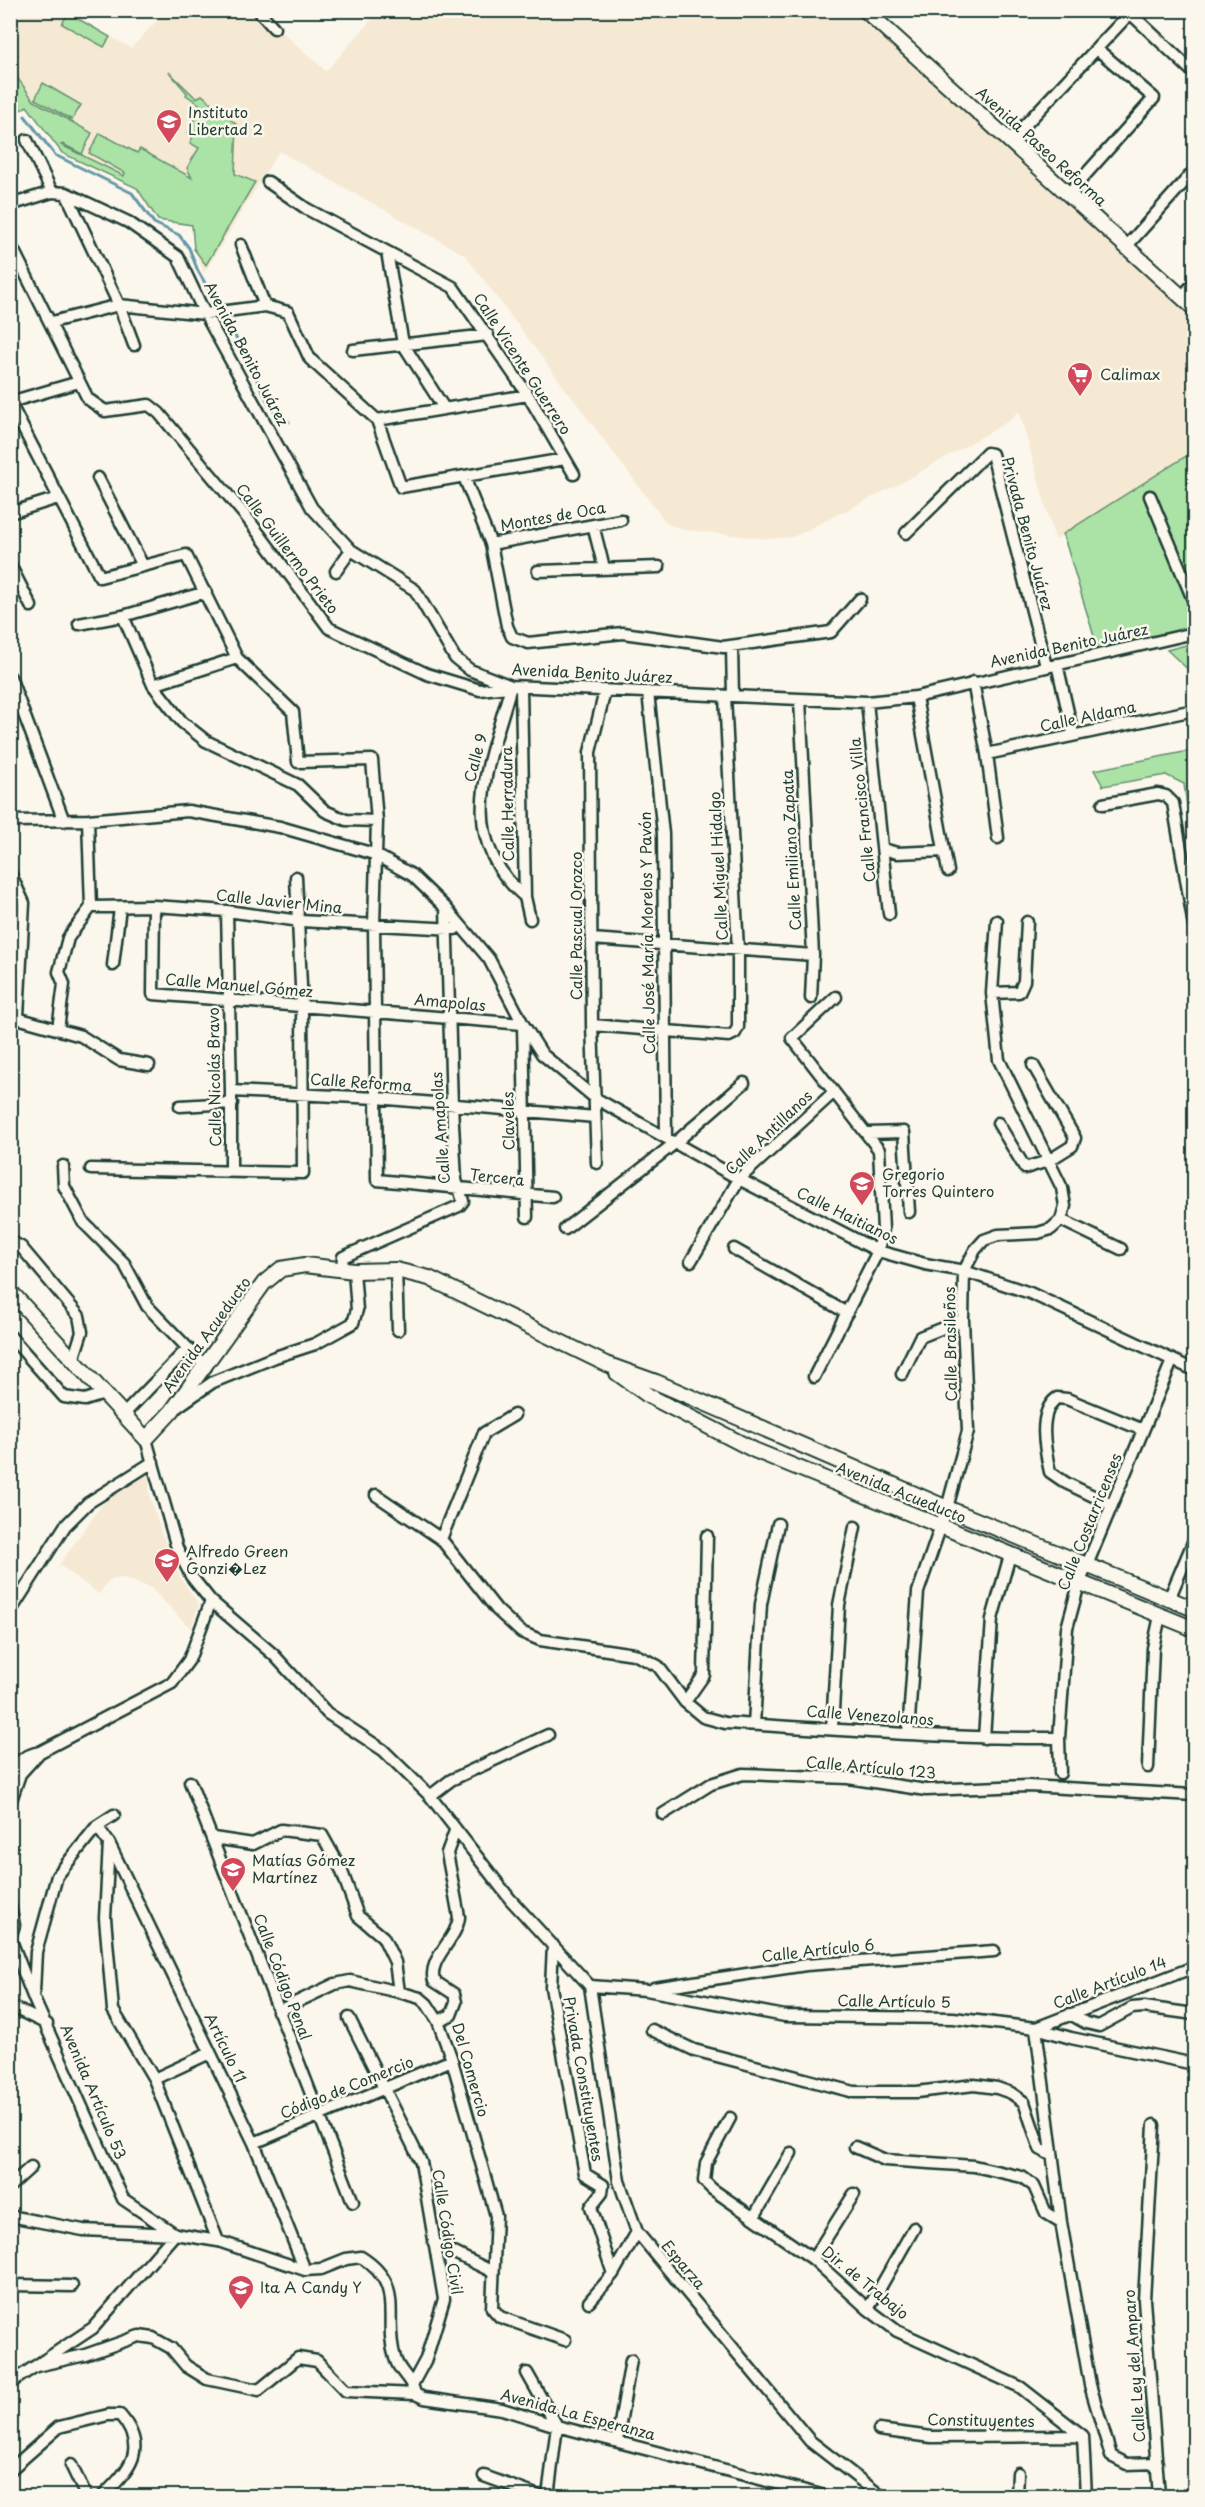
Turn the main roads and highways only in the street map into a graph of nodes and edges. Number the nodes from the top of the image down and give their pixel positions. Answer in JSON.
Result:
{"nodes":[{"id":1,"x":865,"y":10,"type":"edge"},
{"id":2,"x":1194,"y":308,"type":"edge"},
{"id":3,"x":10,"y":1291,"type":"edge"},
{"id":4,"x":606,"y":1364,"type":"junction"},
{"id":5,"x":1194,"y":1609,"type":"edge"},
{"id":6,"x":1194,"y":1629,"type":"edge"}],
"edges":[{"from":1,"to":2,"type":"main road","name":"Avenida Paseo Reforma"},
{"from":3,"to":4,"type":"main road","name":"Avenida Acueducto"},
{"from":4,"to":5,"type":"main road","name":"Avenida Acueducto"},
{"from":4,"to":6,"type":"main road","name":"Avenida Acueducto"}]}
